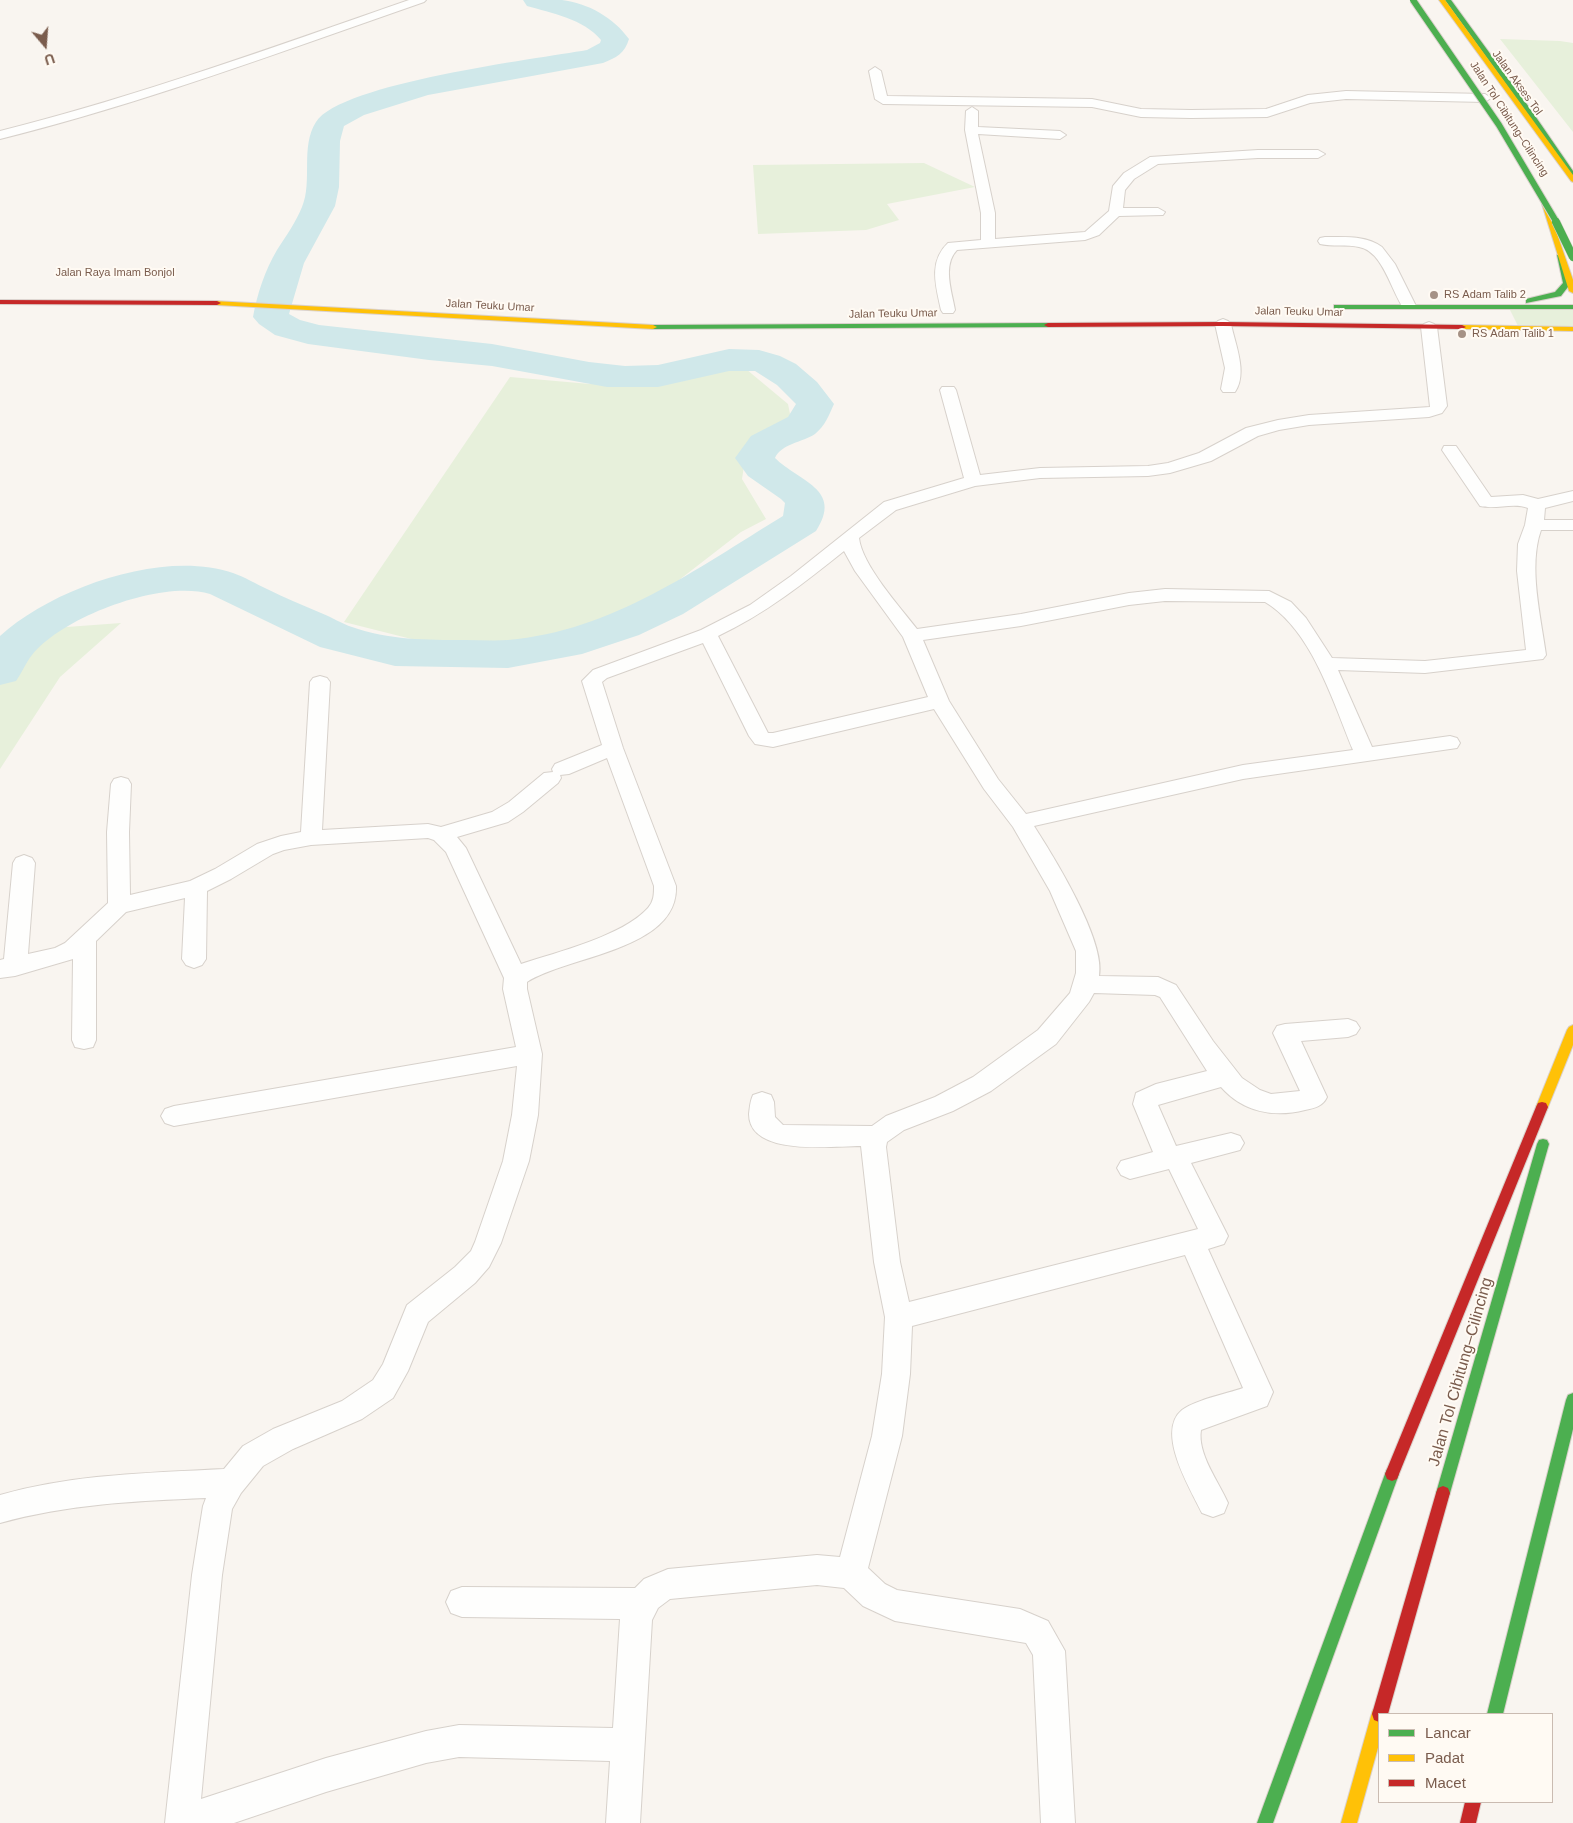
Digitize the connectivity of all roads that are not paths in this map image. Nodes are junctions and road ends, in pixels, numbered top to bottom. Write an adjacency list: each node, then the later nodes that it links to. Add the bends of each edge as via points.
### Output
1 (420, 0): 10 (street, via 86,114)
2 (1413, 0): 20 (main road, Jalan Tol Cibitung–Cilincing, bridge, via 1531,174)
3 (1418, 0): 7 (main road)
4 (1442, 0): 14 (main road, Jalan Akses Tol)
5 (1448, 0): 13 (main road, Jalan Tol Cibitung–Cilincing)
6 (875, 71): 7 (street, via 883,100 1092,103 1141,113 1267,113 1308,99 1346,95)
7 (1485, 98): 19 (main road, via 1535,174)
8 (972, 111): 9 (street)
9 (971, 130): 11 (street); 18 (street, via 988,213)
10 (0, 135)
11 (1060, 135)
12 (1318, 154): 16 (street, via 1155,160 1129,176 1118,189)
13 (1573, 176)
14 (1573, 180)
15 (1158, 212): 16 (street)
16 (1116, 213): 18 (street, via 1092,235)
17 (1325, 241): 23 (street, via 1374,247)
18 (988, 243): 27 (street, via 953,246 945,251 942,274)
19 (1560, 257): 21 (main road); 24 (main road, via 1567,283 1558,294)
20 (1573, 258)
21 (1573, 291)
22 (0, 302): 29 (main road, Jalan Teuku Umar, via 215,303 693,328)
23 (1409, 306): 24 (main road, Jalan Teuku Umar); 25 (main road, Jalan Teuku Umar)
24 (1508, 306): 26 (main road, Jalan Teuku Umar)
25 (1330, 307)
26 (1573, 307)
27 (947, 310)
28 (1071, 310): 29 (main road)
29 (1074, 324): 30 (main road, Jalan Teuku Umar)
30 (1223, 324): 31 (main road, Jalan Teuku Umar); 33 (street, via 1233,368)
31 (1429, 327): 32 (main road, Jalan Teuku Umar); 36 (street, via 1439,406 1436,410 1278,425 1252,432 1189,463 1155,470 1040,473)
32 (1573, 329)
33 (1229, 389)
34 (948, 390): 36 (street)
35 (1450, 450): 38 (street, via 1486,502 1522,500)
36 (973, 481): 41 (street, via 890,506)
37 (1573, 496): 38 (street)
38 (1537, 505): 39 (street)
39 (1534, 525): 40 (street); 44 (street, via 1527,544 1526,571 1536,655 1425,668)
40 (1573, 525)
41 (850, 538): 42 (street, via 766,602); 43 (street, via 851,547 864,571)
42 (708, 634): 46 (street, via 762,739 773,740); 48 (street, via 595,677 592,686)
43 (912, 636): 44 (street, via 1156,596 1268,597 1277,601 1305,628); 46 (street)
44 (1325, 664): 49 (street)
45 (320, 682): 53 (street)
46 (939, 701): 51 (street, via 990,784)
47 (1450, 744): 49 (street)
48 (613, 748): 52 (street, via 557,773 500,817); 60 (street, via 666,886 664,902 658,913 621,938 528,970)
49 (1365, 754): 51 (street, via 1243,772)
50 (121, 784): 56 (street)
51 (1021, 822): 61 (street, via 1061,891 1088,951 1088,973)
52 (441, 834): 53 (street, via 428,831); 60 (street, via 455,848)
53 (311, 838): 55 (street, via 264,849)
54 (24, 864): 59 (street)
55 (196, 887): 56 (street); 58 (street)
56 (119, 906): 57 (street)
57 (85, 938): 59 (street, via 61,955); 65 (street)
58 (194, 959)
59 (8, 968)
60 (516, 978): 66 (street, via 514,989)
61 (1084, 984): 67 (street, via 1163,987); 72 (street, via 1081,996 1047,1037 982,1084 944,1104 895,1123)
62 (1348, 1028): 67 (street, via 1285,1033 1314,1098 1283,1105 1263,1102 1250,1098)
63 (1573, 1030): 93 (main road, via 1395,1466)
64 (1573, 1038): 69 (main road)
65 (84, 1040)
66 (530, 1054): 70 (street); 79 (street, via 525,1114 516,1161 480,1259 417,1314 394,1371 383,1389 352,1410 283,1439 253,1456)
67 (1225, 1076): 74 (street, via 1156,1094 1145,1100)
68 (762, 1102): 72 (street, via 762,1121 774,1133)
69 (1551, 1114)
70 (174, 1116)
71 (1546, 1134): 85 (main road, Jalan Tol Cibitung–Cilincing)
72 (877, 1136): 77 (street, via 873,1147 876,1180 887,1262)
73 (1231, 1143): 74 (street)
74 (1172, 1157): 75 (street); 76 (street, via 1215,1236)
75 (1130, 1168)
76 (1192, 1242): 77 (street); 80 (street, via 1259,1392 1257,1397 1196,1417 1188,1423 1188,1448)
77 (900, 1317): 82 (street, via 887,1436)
78 (1573, 1400): 86 (main road)
79 (231, 1483): 81 (street, via 64,1494); 90 (street, via 218,1506 212,1537)
80 (1213, 1503)
81 (0, 1508)
82 (851, 1573): 84 (street, via 817,1570 668,1584 653,1590); 92 (street, via 874,1595 894,1605 1020,1625 1037,1632 1049,1652)
83 (462, 1602): 84 (street)
84 (643, 1604): 88 (street, via 636,1620)
85 (1380, 1713)
86 (1495, 1713)
87 (1378, 1718): 94 (main road, Jalan Tol Cibitung–Cilincing)
88 (628, 1745): 90 (street, via 460,1742 326,1775); 91 (street)
89 (1473, 1803): 95 (main road)
90 (182, 1821)
91 (623, 1823)
92 (1058, 1823)
93 (1265, 1823)
94 (1348, 1823)
95 (1468, 1823)

